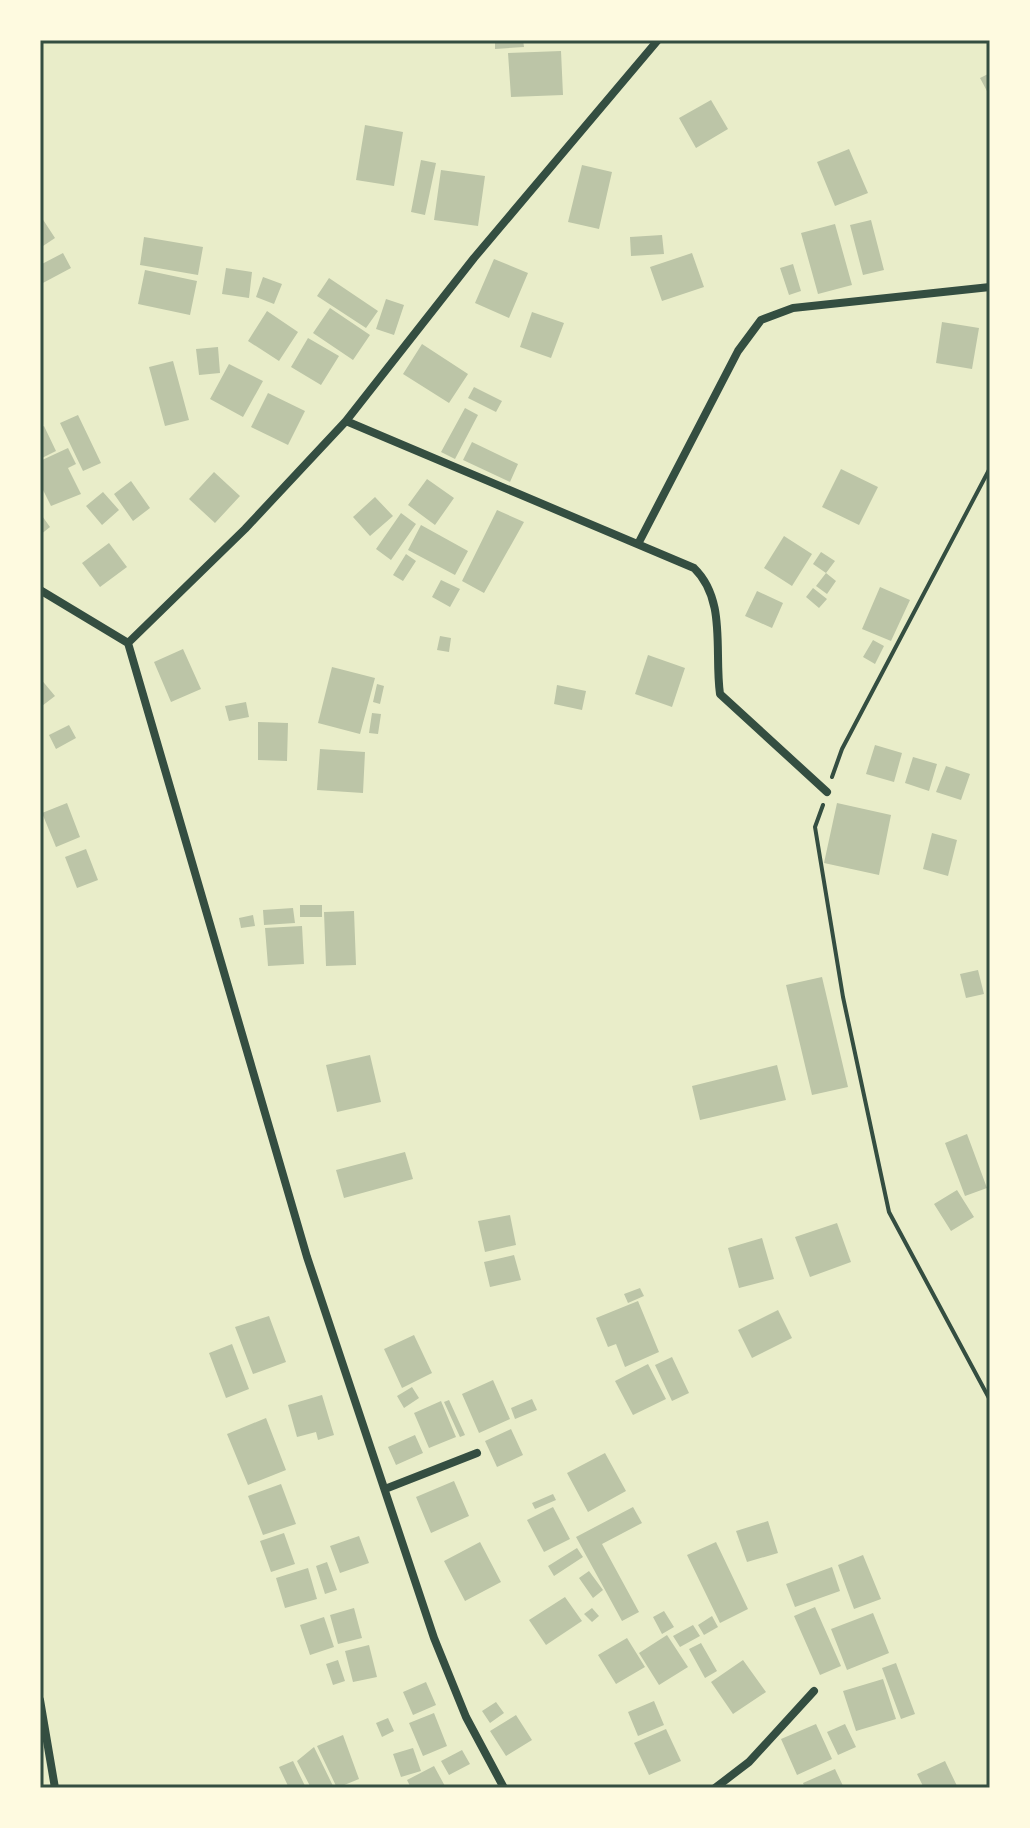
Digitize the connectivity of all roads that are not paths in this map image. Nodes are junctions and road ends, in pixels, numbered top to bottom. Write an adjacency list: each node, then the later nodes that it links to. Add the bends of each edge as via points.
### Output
1 (658, 40): 3 (street, via 474,258)
2 (990, 287): 4 (street, via 793,308 761,320 738,351)
3 (346, 421): 4 (street); 6 (street)
4 (638, 544): 7 (street, via 694,568 707,581 714,602 720,694)
5 (40, 590): 6 (street)
6 (128, 643): 9 (street, via 307,1257)
7 (827, 792)
8 (477, 1453): 9 (street)
9 (385, 1489): 13 (street, via 434,1638 466,1717)
10 (814, 1691): 14 (street, via 749,1762)
11 (40, 1700): 12 (street)
12 (55, 1788)
13 (504, 1788)
14 (715, 1788)

